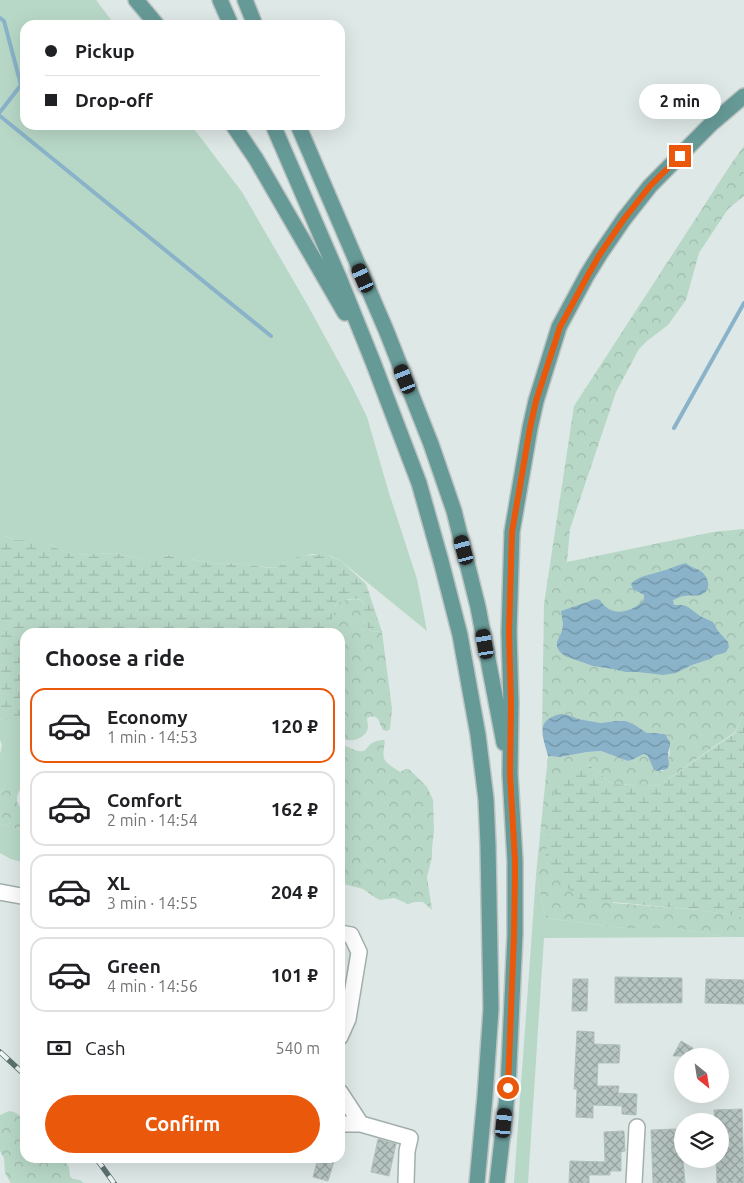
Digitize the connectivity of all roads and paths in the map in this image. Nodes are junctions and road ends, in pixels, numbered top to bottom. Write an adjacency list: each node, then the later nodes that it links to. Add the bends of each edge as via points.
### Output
1 (136, 0): 4 (main road)
2 (220, 0): 5 (main road)
3 (245, 0): 6 (main road)
4 (153, 20)
5 (228, 20)
6 (253, 20)
7 (744, 96): 12 (main road, via 711,124 650,186 624,219 600,254 557,335 536,401 512,532)
8 (236, 130): 11 (main road, via 256,158)
9 (275, 130): 11 (main road)
10 (300, 130): 12 (main road, via 386,330 454,511 478,607)
11 (373, 362): 22 (main road, via 419,483 441,561 460,635 486,799 491,1009)
12 (510, 774): 23 (main road, via 515,860 514,934 508,1088)
13 (0, 892): 14 (street)
14 (20, 896)
15 (346, 934): 16 (street, via 359,952)
16 (345, 1026)
17 (345, 1100): 19 (street)
18 (345, 1124): 19 (street)
19 (361, 1124): 21 (street, via 410,1138)
20 (637, 1127): 24 (street)
21 (406, 1183)
22 (477, 1183)
23 (497, 1183)
24 (634, 1183)

